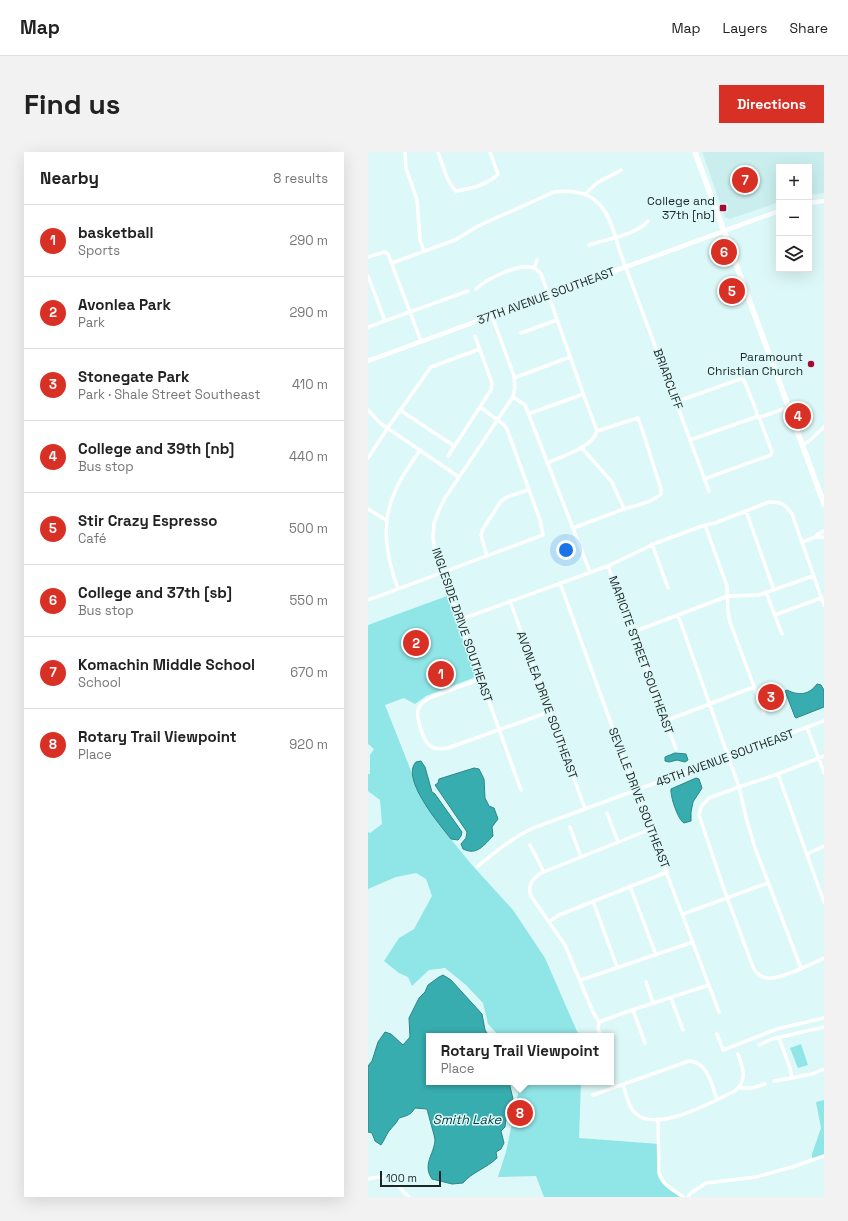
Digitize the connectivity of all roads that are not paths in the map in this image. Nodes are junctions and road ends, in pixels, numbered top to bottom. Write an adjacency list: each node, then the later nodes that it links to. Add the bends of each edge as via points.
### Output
1 (404, 152): 14 (street, via 406,168 417,200 420,240)
2 (438, 152): 3 (street, via 448,180 456,191 493,180 498,174)
3 (490, 152)
4 (695, 152): 11 (main road)
5 (621, 170): 6 (street, via 597,183)
6 (585, 194): 12 (street, BRIARCLIFF, via 598,202 606,212); 14 (street, via 566,190 554,192 478,226 455,240)
7 (824, 200): 8 (street)
8 (812, 202)
9 (776, 212): 11 (street, 37TH AVENUE SOUTHEAST)
10 (648, 221): 12 (street, via 643,227)
11 (723, 231): 18 (street, 37TH AVENUE SOUTHEAST); 40 (main road)
12 (616, 237): 13 (street); 18 (street, BRIARCLIFF)
13 (590, 245)
14 (424, 251): 17 (street)
15 (368, 257): 17 (street, via 385,252)
16 (537, 260): 19 (street)
17 (392, 263): 24 (street)
18 (626, 266): 23 (street, 37TH AVENUE SOUTHEAST); 38 (street, BRIARCLIFF)
19 (534, 268): 21 (street, via 519,268 486,280); 23 (street, via 541,274)
20 (368, 276): 27 (street)
21 (476, 289)
22 (468, 291): 24 (street)
23 (548, 295): 25 (street, 37TH AVENUE SOUTHEAST); 26 (street)
24 (410, 312): 27 (street); 31 (street)
25 (492, 316): 31 (street, 37TH AVENUE SOUTHEAST); 35 (street)
26 (557, 320): 29 (street); 33 (street)
27 (385, 321): 28 (street)
28 (368, 327)
29 (521, 333)
30 (475, 336): 32 (street)
31 (421, 341): 34 (street, 37TH AVENUE SOUTHEAST)
32 (480, 349): 39 (street, via 492,382 491,390); 42 (street, via 431,367)
33 (570, 357): 35 (street); 36 (street)
34 (368, 360)
35 (514, 378): 37 (street)
36 (583, 393): 43 (street); 48 (street)
37 (513, 397): 43 (street, via 525,405); 45 (street, INGLESIDE DRIVE SOUTHEAST)
38 (676, 402): 44 (street, via 740,379 744,380); 49 (street, BRIARCLIFF)
39 (480, 407): 45 (street); 51 (street)
40 (789, 407): 44 (street); 50 (main road)
41 (368, 410): 47 (street)
42 (400, 410): 47 (street); 51 (street)
43 (528, 414): 56 (street)
44 (758, 417): 49 (street); 58 (street, via 771,455)
45 (497, 420): 57 (street, INGLESIDE DRIVE SOUTHEAST); 59 (street, via 507,429)
46 (824, 427): 50 (street)
47 (387, 428): 53 (street); 55 (street)
48 (597, 432): 52 (street, via 594,438); 63 (street, via 638,418 644,435 661,494)
49 (690, 440): 58 (street, BRIARCLIFF)
50 (802, 444): 61 (main road)
51 (454, 446): 54 (street)
52 (581, 448): 56 (street); 63 (street, via 612,482)
53 (420, 450): 57 (street); 65 (street, via 396,489)
54 (448, 456)
55 (368, 458)
56 (547, 463): 67 (street)
57 (459, 477): 76 (street, INGLESIDE DRIVE SOUTHEAST, via 441,505 434,523 434,548)
58 (704, 479): 60 (street, BRIARCLIFF)
59 (528, 490): 73 (street, via 501,501 483,529 481,535); 73 (street, via 543,535)
60 (709, 491)
61 (824, 504)
62 (368, 509): 65 (street)
63 (624, 509): 67 (street)
64 (746, 511): 66 (street, MARICITE STREET SOUTHEAST); 71 (street, MARICITE STREET SOUTHEAST, via 769,502 786,506 792,514); 81 (street)
65 (386, 520): 79 (street, via 388,554)
66 (705, 525): 72 (street, MARICITE STREET SOUTHEAST); 83 (street, via 727,586)
67 (573, 528): 75 (street)
68 (824, 531): 69 (street)
69 (816, 537): 70 (street); 71 (street)
70 (824, 537)
71 (802, 542): 77 (street)
72 (654, 543): 74 (street, MARICITE STREET SOUTHEAST); 80 (street)
73 (487, 556): 76 (street)
74 (608, 566): 75 (street); 91 (street, MARICITE STREET SOUTHEAST)
75 (590, 572): 78 (street)
76 (442, 573): 79 (street); 90 (street, INGLESIDE DRIVE SOUTHEAST)
77 (813, 576): 81 (street); 84 (street)
78 (560, 583): 86 (street); 110 (street, SEVILLE DRIVE SOUTHEAST)
79 (398, 588): 85 (street)
80 (668, 588)
81 (774, 590): 82 (street)
82 (766, 592): 83 (street, via 759,595); 89 (street)
83 (728, 596): 88 (street); 94 (street, via 730,622)
84 (821, 598): 87 (street); 89 (street)
85 (368, 600)
86 (510, 601): 90 (street); 96 (street, AVONLEA DRIVE SOUTHEAST)
87 (824, 606)
88 (678, 615): 91 (street); 95 (street)
89 (775, 615): 92 (street)
90 (459, 620): 93 (street, INGLESIDE DRIVE SOUTHEAST)
91 (632, 632): 98 (street, MARICITE STREET SOUTHEAST)
92 (782, 634)
93 (480, 679): 101 (street, INGLESIDE DRIVE SOUTHEAST); 101 (street, via 423,702 417,714 423,737 430,746 442,749)
94 (754, 687): 95 (street); 97 (street)
95 (709, 704): 98 (street); 104 (street)
96 (550, 712): 101 (street); 111 (street, AVONLEA DRIVE SOUTHEAST)
97 (764, 713)
98 (665, 721): 102 (street, MARICITE STREET SOUTHEAST)
99 (824, 721): 100 (street, 45TH AVENUE SOUTHEAST)
100 (807, 727): 104 (street, 45TH AVENUE SOUTHEAST); 105 (street)
101 (499, 730): 109 (street, INGLESIDE DRIVE SOUTHEAST)
102 (676, 749)
103 (824, 756): 105 (street)
104 (727, 757): 108 (street); 110 (street, 45TH AVENUE SOUTHEAST)
105 (819, 758): 106 (street); 107 (street)
106 (824, 773)
107 (778, 774): 108 (street); 118 (street)
108 (739, 787): 123 (street, via 747,821); 125 (street, via 709,798 699,810 699,818)
109 (521, 790)
110 (636, 791): 111 (street, 45TH AVENUE SOUTHEAST); 114 (street, SEVILLE DRIVE SOUTHEAST)
111 (585, 809): 120 (street, 45TH AVENUE SOUTHEAST, via 518,836)
112 (607, 813): 115 (street)
113 (570, 827): 119 (street)
114 (651, 829): 115 (street); 122 (street, SEVILLE DRIVE SOUTHEAST)
115 (618, 842): 119 (street)
116 (530, 845): 121 (street)
117 (824, 846): 118 (street)
118 (807, 854): 127 (street)
119 (581, 857): 121 (street)
120 (477, 867)
121 (544, 872): 129 (street, via 537,875 530,885 530,891)
122 (667, 872): 124 (street); 128 (street, SEVILLE DRIVE SOUTHEAST)
123 (768, 883): 125 (street); 134 (street)
124 (630, 886): 126 (street); 131 (street)
125 (727, 898): 128 (street); 134 (street, via 753,967 759,975 767,978 777,977)
126 (593, 901): 129 (street); 133 (street)
127 (824, 902)
128 (683, 914): 130 (street, SEVILLE DRIVE SOUTHEAST)
129 (550, 921): 135 (street, via 565,945)
130 (693, 942): 131 (street); 137 (street, SEVILLE DRIVE SOUTHEAST)
131 (656, 955): 133 (street)
132 (824, 958): 134 (street)
133 (617, 967): 135 (street)
134 (801, 968)
135 (581, 980): 143 (street)
136 (646, 982): 139 (street)
137 (708, 985): 138 (street); 141 (street, SEVILLE DRIVE SOUTHEAST)
138 (671, 998): 139 (street); 145 (street)
139 (652, 1004): 140 (street)
140 (633, 1010): 143 (street); 151 (street)
141 (719, 1012)
142 (824, 1018): 146 (street)
143 (599, 1022): 147 (street)
144 (824, 1027): 149 (street)
145 (683, 1030)
146 (770, 1032): 148 (street, via 723,1050); 150 (street)
147 (600, 1033)
148 (717, 1034)
149 (779, 1038): 150 (street); 155 (street)
150 (772, 1039): 152 (street)
151 (645, 1042)
152 (759, 1045)
153 (738, 1054): 159 (street, via 744,1073)
154 (824, 1069): 155 (street)
155 (792, 1078): 156 (street)
156 (774, 1081)
157 (765, 1084): 159 (street)
158 (623, 1085): 160 (street); 161 (street, via 686,1062 693,1062 705,1069); 162 (street, via 635,1113 642,1117)
159 (739, 1088): 161 (street)
160 (593, 1095)
161 (717, 1099): 162 (street, via 678,1117)
162 (658, 1119): 166 (street, via 659,1173 665,1184)
163 (824, 1156): 167 (street, via 758,1176 706,1183)
164 (368, 1179): 165 (street, via 384,1176 394,1181)
165 (410, 1197)
166 (683, 1197)
167 (688, 1197)

